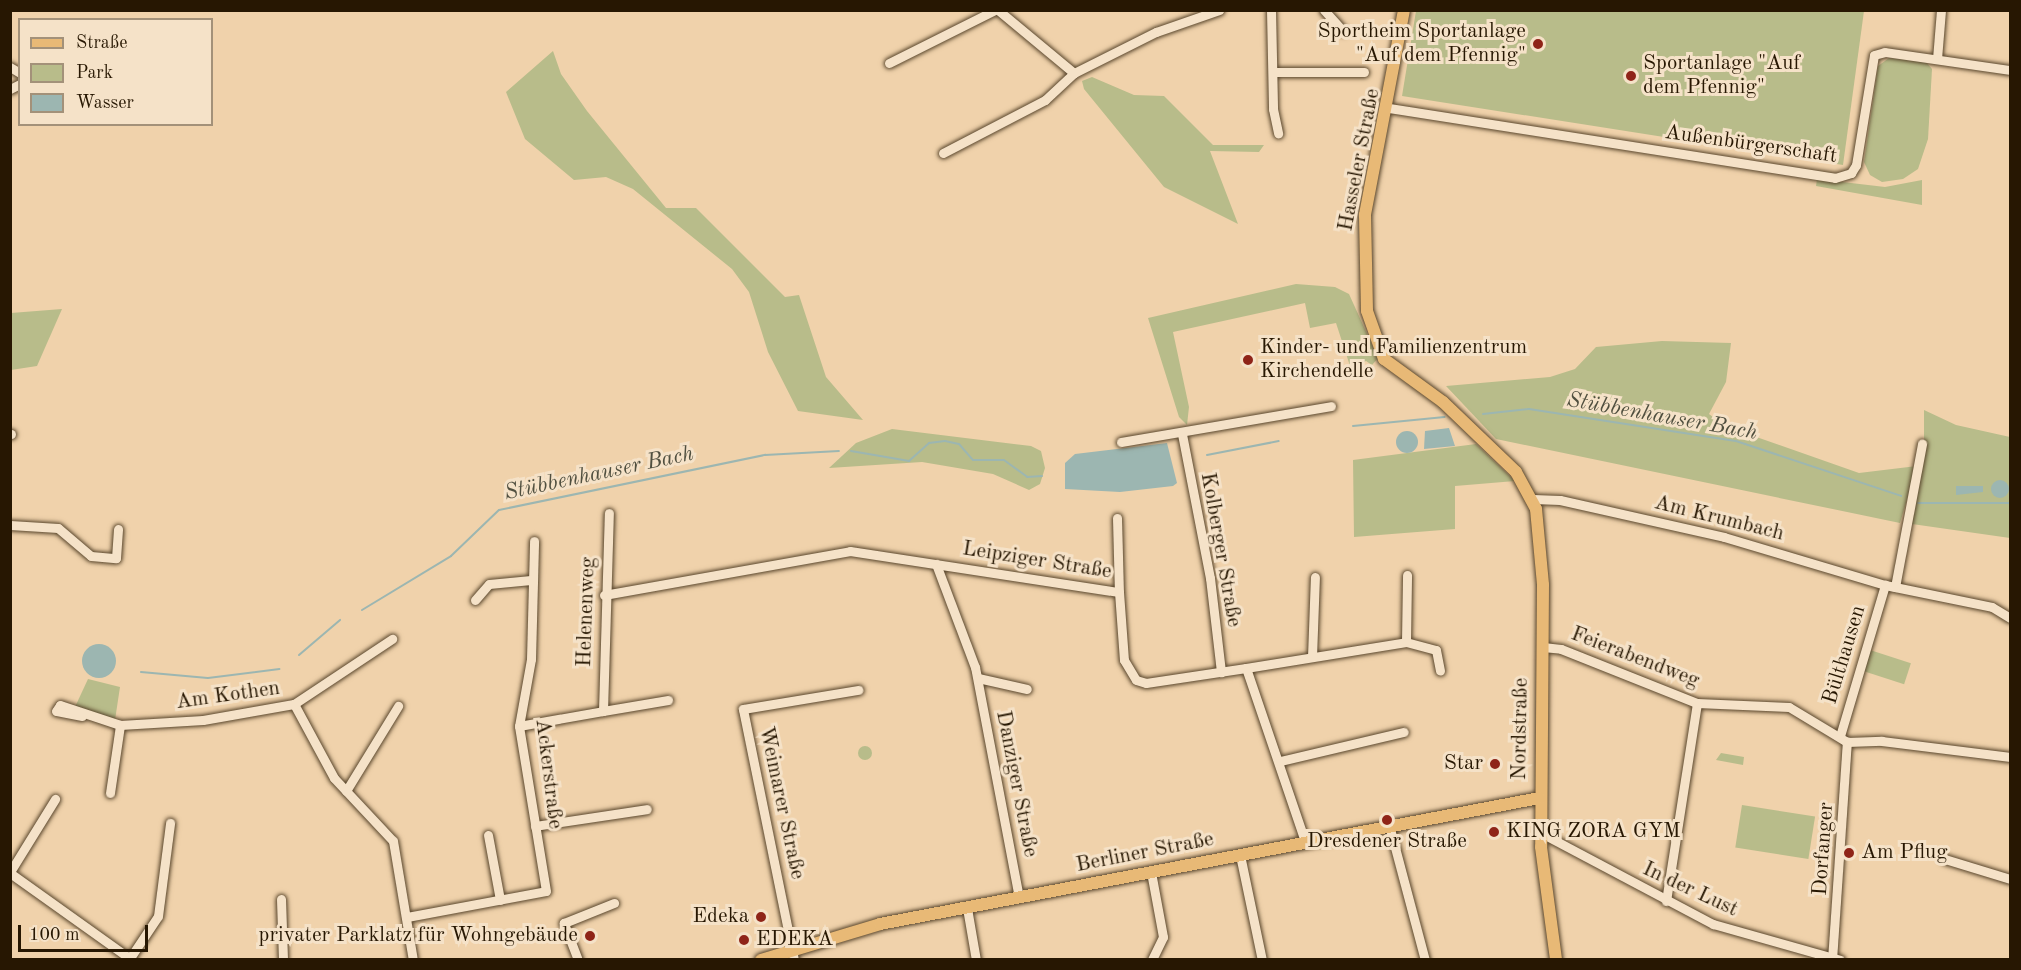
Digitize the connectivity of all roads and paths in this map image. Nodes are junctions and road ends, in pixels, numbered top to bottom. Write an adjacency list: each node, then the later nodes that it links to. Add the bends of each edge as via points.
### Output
1 (996, 10): 9 (street); 13 (street)
2 (1219, 10): 13 (street, via 1156,32)
3 (1271, 10): 11 (street)
4 (1324, 10): 7 (street)
5 (1404, 10): 14 (main road, Hasseler Straße)
6 (1941, 10): 8 (street)
7 (1343, 31)
8 (1937, 59): 10 (street, Außenbürgerschaft); 14 (street, Außenbürgerschaft, via 1875,55 1856,165 1851,172 1834,177)
9 (889, 63)
10 (2010, 70)
11 (1275, 72): 12 (street); 15 (street, via 1272,109)
12 (1364, 72)
13 (1074, 73): 16 (street, via 1045,100)
14 (1389, 108): 21 (main road, Hasseler Straße, via 1364,237 1371,330 1391,366 1443,402 1516,472)
15 (1278, 133)
16 (943, 153)
17 (1330, 406): 18 (street)
18 (1182, 434): 19 (street, via 1174,431); 42 (street, Kolberger Straße, via 1210,578)
19 (1121, 442)
20 (1922, 444): 31 (street, Bülthausen)
21 (1533, 500): 31 (street, Am Krumbach, via 1560,500 1705,533); 38 (main road, Nordstraße, via 1541,541)
22 (609, 513): 33 (street, Helenenweg)
23 (1117, 518): 32 (street)
24 (10, 525): 25 (street, via 58,528 91,556 116,558)
25 (118, 529)
26 (534, 541): 30 (street, Ackerstraße)
27 (936, 564): 32 (street, Leipziger Straße); 33 (street, Leipziger Straße, via 838,551); 43 (street, Danziger Straße)
28 (1407, 575): 37 (street)
29 (1315, 577): 39 (street)
30 (531, 580): 34 (street, via 489,584); 53 (street, Ackerstraße, via 531,659)
31 (1890, 586): 35 (street, Am Krumbach, via 1992,607); 55 (street, Bülthausen)
32 (1119, 592): 42 (street, Leipziger Straße, via 1124,660 1136,680 1146,683)
33 (604, 595): 50 (street, Helenenweg)
34 (476, 600)
35 (2010, 618)
36 (393, 639): 48 (street, Am Kothen)
37 (1406, 642): 39 (street, Leipziger Straße); 41 (street, via 1436,650)
38 (1543, 646): 47 (street, Feierabendweg, via 1561,649); 60 (main road, Nordstraße)
39 (1312, 657): 40 (street, Leipziger Straße)
40 (1246, 668): 42 (street, Leipziger Straße); 57 (street)
41 (1440, 671)
42 (1221, 672)
43 (978, 678): 44 (street, Danziger Straße); 74 (street, Danziger Straße)
44 (1027, 689)
45 (858, 690): 81 (street, Weimarer Straße, via 743,709)
46 (668, 700): 50 (street)
47 (1697, 703): 55 (street, Feierabendweg, via 1789,707); 77 (street)
48 (294, 704): 52 (street, Am Kothen, via 226,717); 58 (street, via 314,745)
49 (398, 706): 58 (street)
50 (603, 711): 53 (street)
51 (82, 716): 52 (street, Am Kothen)
52 (120, 725): 59 (street)
53 (519, 726): 65 (street, Ackerstraße)
54 (1404, 732): 57 (street)
55 (1844, 739): 56 (street); 83 (street, Dorfanger)
56 (2010, 757)
57 (1280, 761): 68 (street)
58 (346, 791): 80 (street, via 393,841)
59 (110, 793)
60 (1539, 798): 64 (main road, Berliner Straße); 66 (main road, Nordstraße)
61 (55, 799): 71 (street)
62 (647, 809): 65 (street)
63 (170, 823): 82 (street, via 158,916)
64 (1389, 825): 68 (main road, Berliner Straße); 91 (street)
65 (536, 826): 76 (street, Ackerstraße, via 546,891)
66 (1541, 833): 77 (street, In der Lust); 92 (main road, Nordstraße, via 1546,915)
67 (488, 835): 76 (street)
68 (1305, 842): 69 (main road, Berliner Straße)
69 (1240, 855): 72 (main road, Berliner Straße); 90 (street)
70 (1945, 859): 73 (street)
71 (10, 872): 82 (street)
72 (1151, 872): 74 (main road, Berliner Straße); 89 (street, via 1163,937)
73 (2010, 879)
74 (1019, 897): 79 (main road, Berliner Straße)
75 (281, 899): 84 (street)
76 (500, 900): 80 (street, Ackerstraße)
77 (1666, 901): 83 (street, In der Lust, via 1768,943)
78 (614, 903): 86 (street, via 564,923)
79 (967, 908): 81 (main road, Berliner Straße); 88 (street)
80 (406, 917): 85 (street)
81 (794, 954): 87 (main road, Berliner Straße)
82 (131, 959)
83 (1835, 959)
84 (283, 960)
85 (413, 960)
86 (578, 960)
87 (761, 960)
88 (976, 960)
89 (1152, 960)
90 (1262, 960)
91 (1425, 960)
92 (1556, 960)

